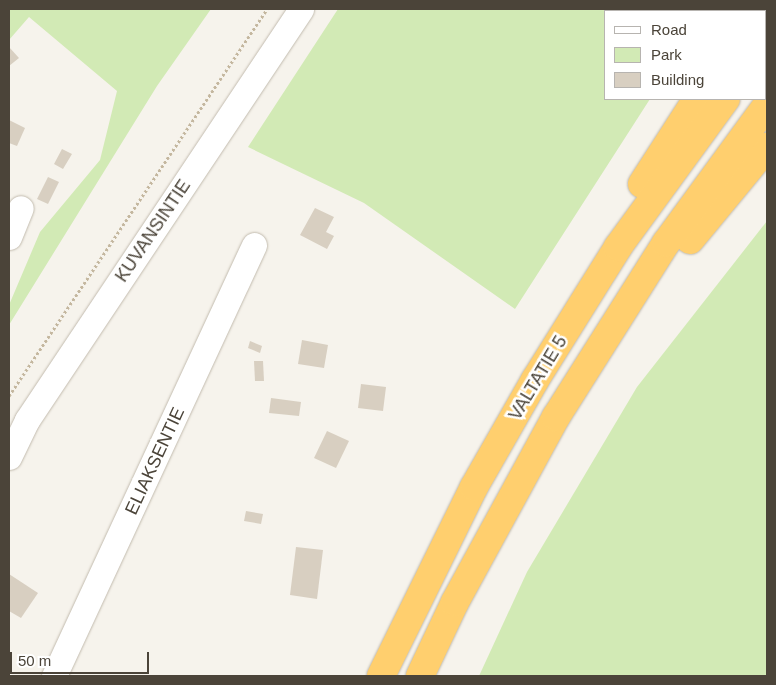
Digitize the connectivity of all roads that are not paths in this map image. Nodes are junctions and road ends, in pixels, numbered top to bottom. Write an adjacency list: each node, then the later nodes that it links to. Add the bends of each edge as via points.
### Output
1 (301, 9): 11 (street, KUVANSINTIE, via 27,420)
2 (696, 100): 9 (highway, via 619,220)
3 (725, 100): 9 (highway, VALTATIE 5, via 618,246)
4 (767, 105): 10 (highway, VALTATIE 5, via 666,243)
5 (767, 147): 10 (highway, via 708,217)
6 (21, 208): 7 (street)
7 (9, 237)
8 (254, 245): 12 (street, ELIAKSENTIE)
9 (535, 380): 13 (highway, VALTATIE 5, via 474,486)
10 (556, 416): 14 (highway, VALTATIE 5, via 455,602)
11 (9, 457)
12 (54, 676)
13 (381, 676)
14 (420, 676)

